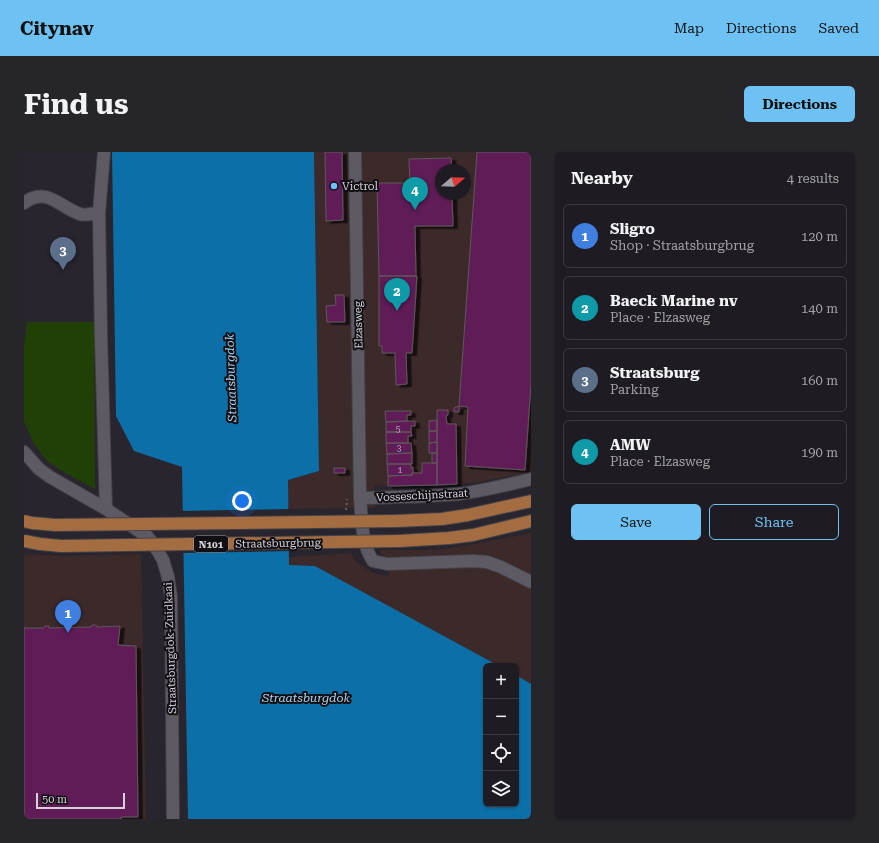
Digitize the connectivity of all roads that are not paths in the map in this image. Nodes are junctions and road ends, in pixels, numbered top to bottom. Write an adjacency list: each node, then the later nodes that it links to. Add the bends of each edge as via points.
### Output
1 (104, 152): 4 (street)
2 (355, 152): 7 (street, Elzasweg)
3 (24, 203): 4 (street, via 31,198 43,196 82,214)
4 (99, 213): 9 (street)
5 (24, 452): 9 (street, Straatsburgdok-Zuidkaai, via 44,473)
6 (531, 479): 7 (street, Vosseschijnstraat, via 460,494)
7 (360, 498): 13 (street, Elzasweg, via 363,534 368,554 373,561 387,564 487,562 501,566)
8 (531, 501): 10 (main road, Straatsburgbrug / N101, bridge, via 442,519 396,521 55,525)
9 (106, 509): 14 (street, Straatsburgdok-Zuidkaai, via 148,537 163,560 168,576 171,597)
10 (24, 521)
11 (531, 521): 12 (main road, Straatsburgbrug / N101, bridge, via 467,536 436,540 61,546)
12 (24, 542)
13 (531, 582)
14 (174, 819)

